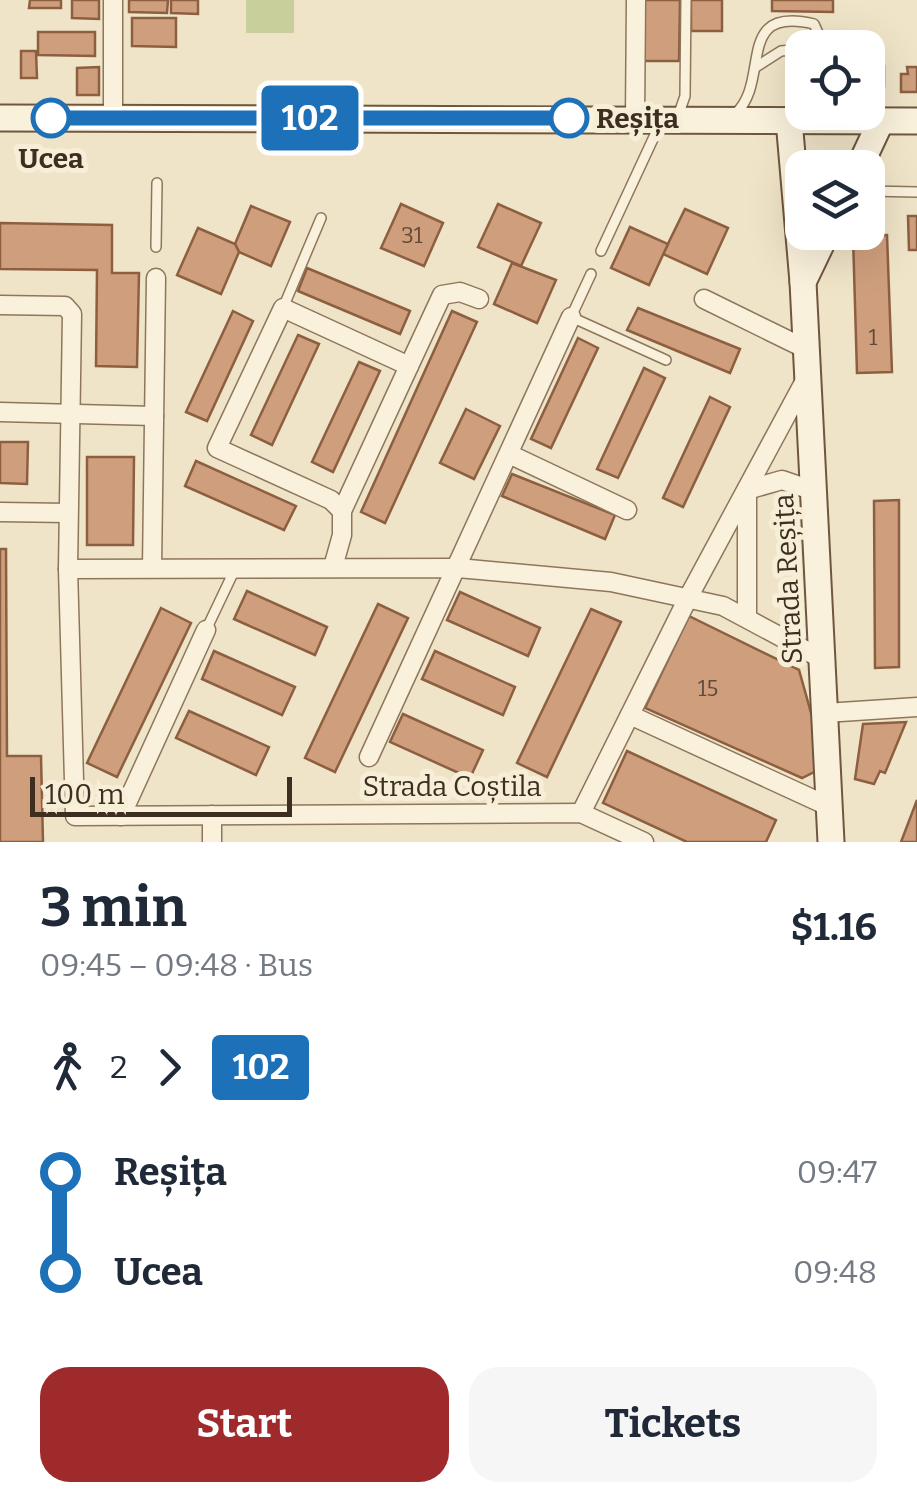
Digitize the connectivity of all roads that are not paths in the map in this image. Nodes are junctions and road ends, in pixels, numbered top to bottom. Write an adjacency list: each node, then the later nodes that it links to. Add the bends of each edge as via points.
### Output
1 (113, 0): 8 (street)
2 (636, 0): 9 (street)
3 (686, 0): 10 (lane, via 685,96)
4 (817, 30): 6 (lane, via 814,24 779,22 762,34)
5 (785, 50): 6 (lane)
6 (754, 68): 11 (lane, via 744,107)
7 (0, 118): 8 (main road)
8 (113, 118): 9 (main road)
9 (635, 118): 10 (main road)
10 (669, 119): 11 (main road); 22 (lane)
11 (730, 119): 13 (main road)
12 (885, 119): 14 (main road)
13 (785, 120)
14 (917, 122)
15 (790, 130): 25 (main road, Strada Reșița)
16 (157, 182): 20 (lane)
17 (885, 191): 18 (lane)
18 (917, 192)
19 (321, 218): 29 (lane)
20 (156, 246)
21 (818, 250): 25 (main road)
22 (602, 251)
23 (591, 274): 30 (lane)
24 (156, 278): 36 (street)
25 (803, 282): 32 (main road, Strada Reșița)
26 (479, 299): 33 (street, via 442,295)
27 (704, 300): 32 (street)
28 (0, 305): 35 (street, via 69,308)
29 (283, 308): 33 (street); 41 (street, via 217,448)
30 (571, 317): 31 (lane); 37 (street)
31 (666, 360)
32 (807, 362): 38 (street, Strada Coștila); 39 (main road, Strada Reșița)
33 (409, 366): 41 (street)
34 (0, 412): 35 (street)
35 (70, 414): 36 (street); 43 (street)
36 (154, 416): 46 (street)
37 (508, 454): 40 (street); 47 (street)
38 (746, 490): 39 (street, via 782,480); 49 (street, Strada Coștila); 50 (street)
39 (814, 491): 52 (main road, Strada Reșița)
40 (627, 510)
41 (342, 511): 45 (street)
42 (0, 512): 43 (street)
43 (68, 513): 48 (street)
44 (236, 567): 45 (street); 46 (street); 51 (lane)
45 (333, 567): 47 (street)
46 (152, 568): 48 (street)
47 (458, 568): 49 (street); 56 (street)
48 (68, 570): 60 (street, Strada Coștila, via 75,816)
49 (689, 596): 50 (street); 55 (street, Strada Coștila)
50 (747, 617): 52 (street)
51 (206, 630): 60 (street)
52 (822, 659): 54 (main road, Strada Reșița)
53 (917, 707): 54 (street)
54 (825, 713): 57 (main road, Strada Reșița)
55 (630, 715): 57 (street); 58 (street, Strada Coștila)
56 (368, 758)
57 (830, 806): 63 (main road, Strada Reșița)
58 (581, 813): 59 (street, Strada Coștila); 62 (street)
59 (212, 815): 60 (street, Strada Coștila); 61 (street)
60 (121, 816)
61 (212, 842)
62 (644, 842)
63 (832, 842)

